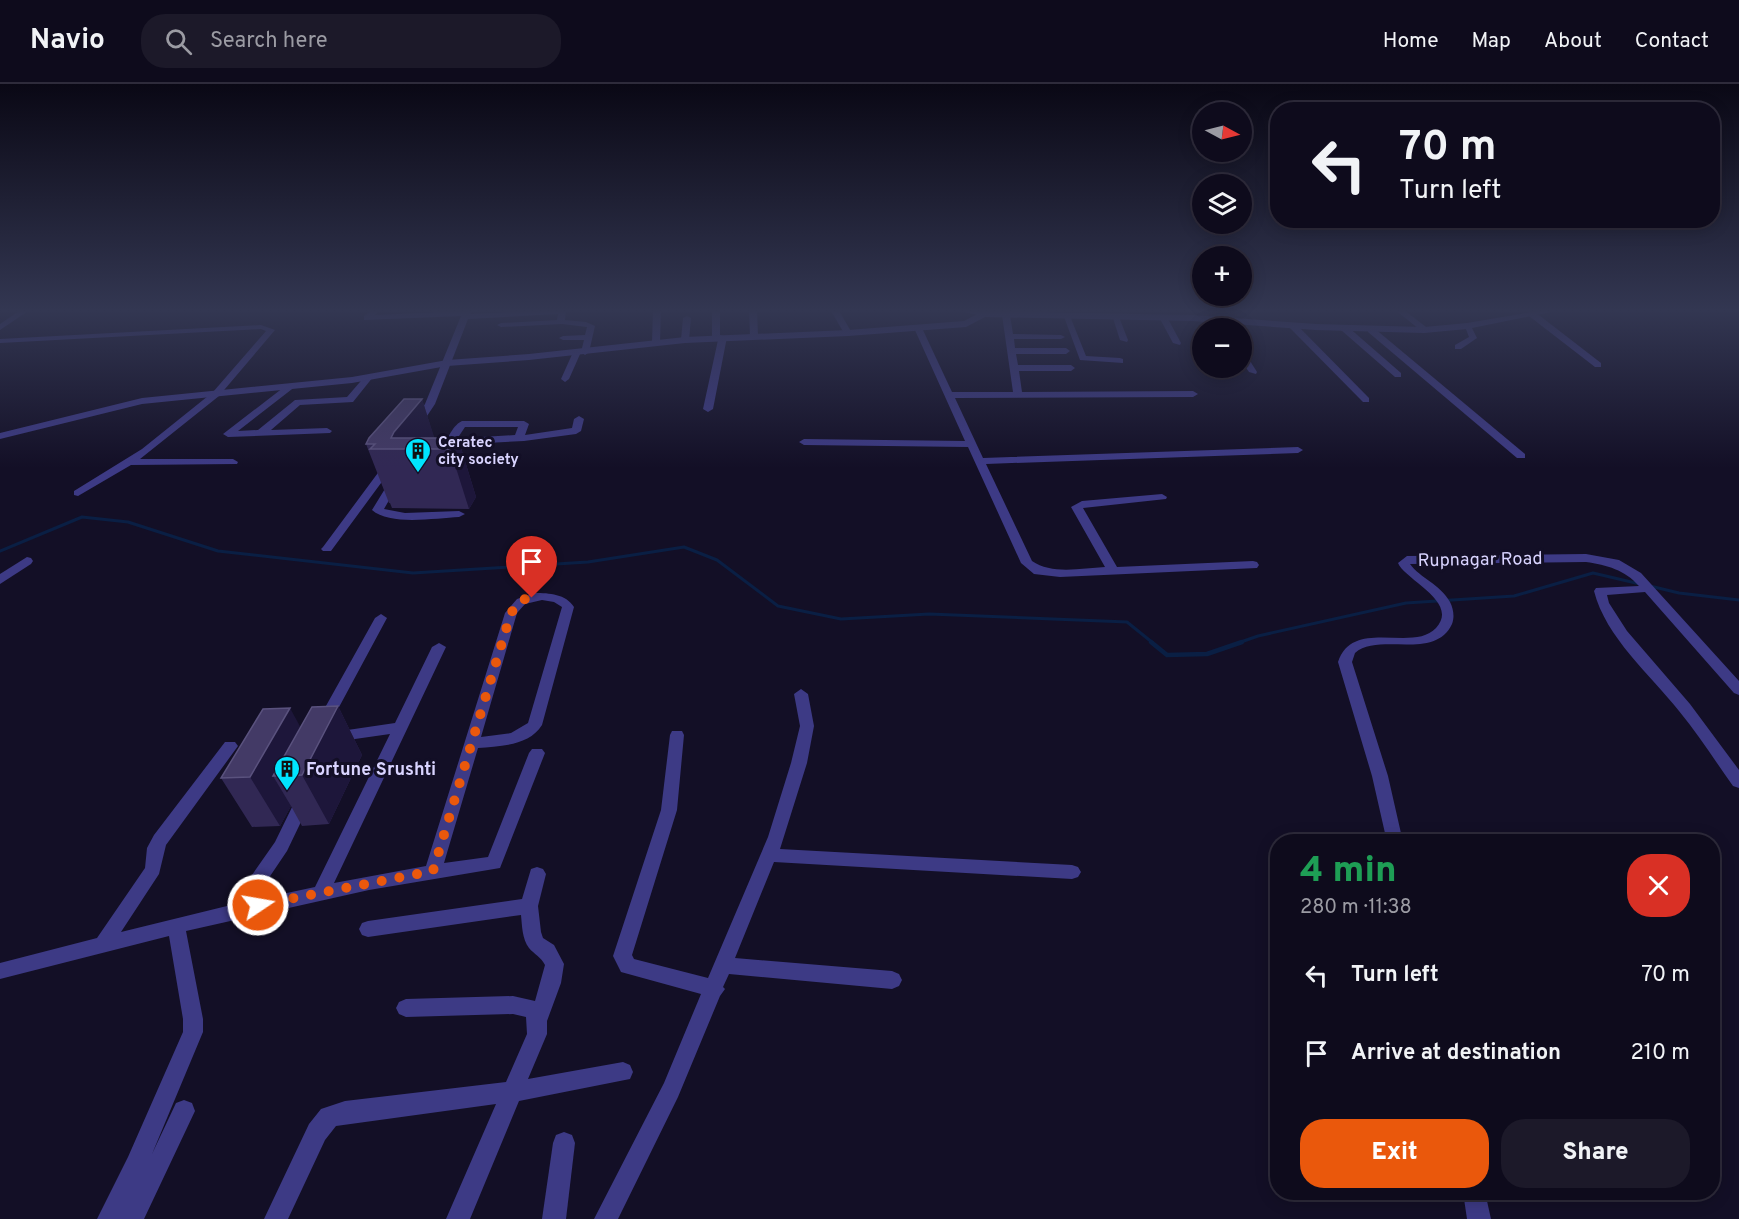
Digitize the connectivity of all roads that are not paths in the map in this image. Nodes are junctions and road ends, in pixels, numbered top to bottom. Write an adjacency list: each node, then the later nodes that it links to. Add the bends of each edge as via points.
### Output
1 (245, 362): 19 (street)
2 (460, 362): 11 (street)
3 (575, 362): 17 (street)
4 (716, 362): 24 (street)
5 (933, 362): 21 (street)
6 (1013, 362): 13 (street)
7 (1328, 362): 23 (street)
8 (1383, 362): 15 (street)
9 (1409, 362): 37 (street)
10 (1594, 362): 12 (street)
11 (447, 363): 16 (street); 28 (street, via 430,404)
12 (1598, 365)
13 (1014, 368): 14 (street); 22 (street)
14 (1071, 368)
15 (1398, 375)
16 (369, 377): 18 (street); 27 (street, via 350,400 298,402)
17 (565, 379)
18 (291, 386): 19 (street); 27 (street, via 228,434)
19 (216, 394): 29 (street, via 142,401); 39 (street)
20 (1193, 394): 22 (street)
21 (948, 395): 22 (street); 32 (street)
22 (1018, 395)
23 (1366, 400)
24 (708, 409)
25 (579, 419): 30 (street, via 576,431)
26 (327, 431): 27 (street)
27 (261, 433)
28 (412, 433)
29 (0, 436)
30 (519, 438): 33 (street, via 466,441); 33 (street, via 524,424 462,424 454,433)
31 (804, 442): 32 (street)
32 (972, 444): 38 (street)
33 (451, 448): 34 (street); 41 (street)
34 (430, 450)
35 (1298, 450): 38 (street)
36 (400, 451): 46 (street)
37 (1521, 456)
38 (979, 460): 49 (street, via 1031,567 1048,573)
39 (129, 462): 40 (street); 43 (street)
40 (233, 462)
41 (441, 465)
42 (405, 468): 45 (street, via 378,510 399,515)
43 (78, 493)
44 (1162, 496): 49 (street, via 1077,507)
45 (459, 514)
46 (327, 549)
47 (27, 561): 50 (street)
48 (1253, 566): 49 (street)
49 (1114, 572)
50 (0, 580)
51 (1644, 587): 54 (street, Rupnagar Road); 63 (street, via 1600,591 1600,601); 65 (street, Rupnagar Road, via 1627,568 1601,559 1407,560 1406,568 1442,599 1448,614 1446,625 1433,636 1355,647 1347,653 1345,662)
52 (381, 618): 58 (street)
53 (439, 647): 56 (street)
54 (1739, 690)
55 (801, 694): 66 (street, via 807,726)
56 (400, 727): 58 (street); 70 (street)
57 (677, 735): 79 (street, via 669,810 622,956 628,966)
58 (315, 739): 62 (street, via 328,748)
59 (472, 743): 59 (street, via 515,606 521,600 543,597 565,602 566,616 535,725 514,738); 67 (street)
60 (230, 746): 75 (street, via 160,840 153,869)
61 (537, 753): 67 (street, via 494,863)
62 (328, 754)
63 (1739, 782)
64 (308, 791): 72 (street, via 281,846)
65 (1393, 834)
66 (768, 855): 68 (street); 76 (street)
67 (433, 871): 70 (street)
68 (1072, 872)
69 (537, 873): 71 (street)
70 (321, 892): 72 (street)
71 (529, 906): 74 (street); 81 (street, via 536,943 555,964)
72 (238, 910): 73 (street)
73 (176, 926): 75 (street); 87 (street, via 193,1032)
74 (368, 929)
75 (103, 944): 77 (street)
76 (724, 965): 78 (street); 79 (street)
77 (0, 971)
78 (892, 980)
79 (715, 989): 92 (street, via 671,1090)
80 (406, 1008): 81 (street, via 513,1005 534,1010)
81 (537, 1021): 83 (street, via 537,1034)
82 (623, 1072): 83 (street)
83 (511, 1092): 89 (street, via 329,1117 317,1132); 90 (street)
84 (184, 1111): 88 (street)
85 (564, 1143): 91 (street)
86 (1475, 1200): 93 (street)
87 (109, 1219)
88 (132, 1219)
89 (276, 1219)
90 (458, 1219)
91 (554, 1219)
92 (606, 1219)
93 (1479, 1219)

